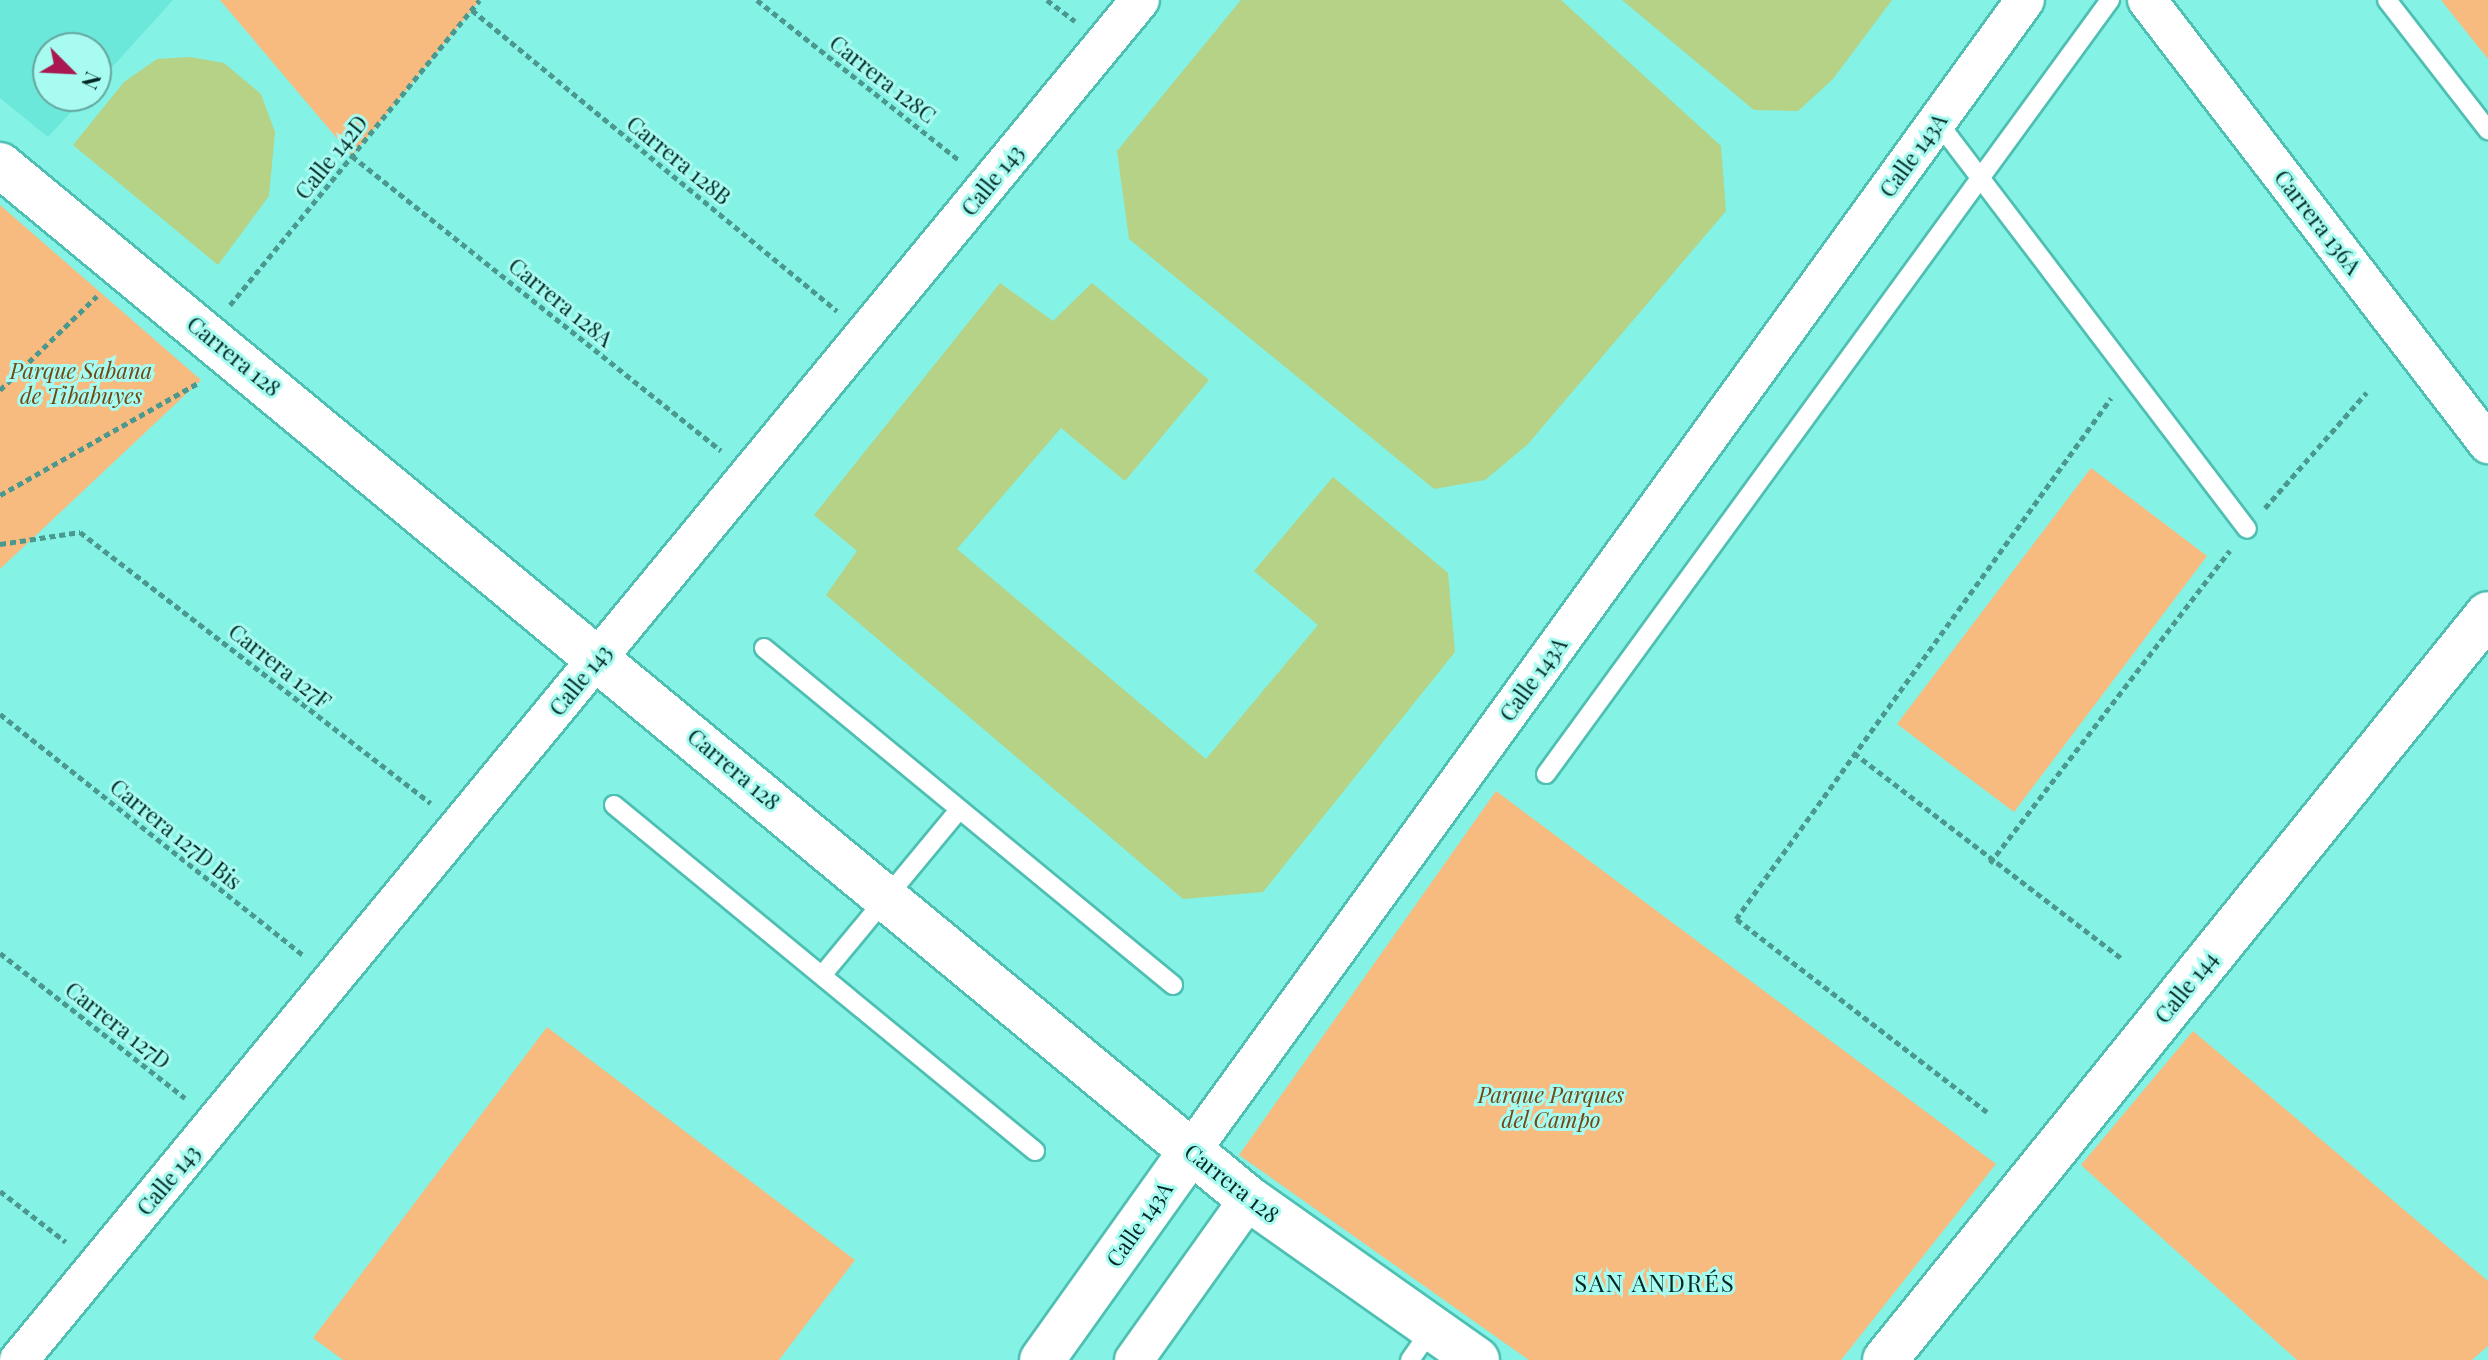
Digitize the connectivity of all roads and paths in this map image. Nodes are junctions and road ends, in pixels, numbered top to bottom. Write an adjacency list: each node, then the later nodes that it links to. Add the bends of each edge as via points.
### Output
1 (480, 0): 8 (path, Calle 142D)
2 (757, 0): 14 (path, Carrera 128C)
3 (1140, 0): 14 (street, Calle 143)
4 (2025, 0): 9 (street, Calle 143A)
5 (2110, 0): 13 (lane)
6 (2147, 0): 21 (street, Carrera 136A)
7 (2387, 0): 10 (lane)
8 (472, 10): 11 (path, Calle 142D); 16 (path, Carrera 128B)
9 (1937, 121): 13 (lane); 45 (street, Calle 143A)
10 (2488, 130)
11 (352, 156): 17 (path, Calle 142D); 22 (path, Carrera 128A)
12 (0, 165): 15 (street, Carrera 128)
13 (1981, 178): 18 (lane); 31 (lane)
14 (989, 184): 16 (street, Calle 143)
15 (128, 269): 17 (street, Carrera 128); 19 (path)
16 (865, 334): 22 (street, Calle 143)
17 (221, 346): 23 (path, Calle 142D, via 156,412); 28 (street, Carrera 128)
18 (2129, 374): 24 (lane); 30 (path)
19 (0, 390)
20 (2367, 392): 24 (path)
21 (2488, 444)
22 (750, 474): 28 (street, Calle 143)
23 (0, 495)
24 (2247, 529): 35 (path)
25 (0, 544): 34 (path, Carrera 127F, via 80,532)
26 (2488, 614): 54 (street, Calle 144)
27 (764, 648): 33 (lane)
28 (599, 656): 34 (street, Calle 143); 36 (street, Carrera 128)
29 (0, 714): 40 (path, Carrera 127D Bis)
30 (1854, 753): 35 (path); 42 (path, via 1736,919)
31 (1546, 774)
32 (614, 805): 39 (lane)
33 (957, 812): 36 (lane); 41 (lane)
34 (460, 826): 40 (street, Calle 143)
35 (1990, 863): 38 (path)
36 (886, 897): 39 (lane); 45 (street, Carrera 128)
37 (0, 953): 43 (path, Carrera 127D)
38 (2121, 958)
39 (824, 973): 44 (lane)
40 (333, 980): 43 (street, Calle 143)
41 (1173, 985)
42 (1987, 1112)
43 (216, 1121): 48 (street, Calle 143)
44 (1035, 1151)
45 (1191, 1151): 47 (street, Carrera 128); 51 (street, Calle 143A)
46 (0, 1191): 48 (path)
47 (1249, 1199): 49 (street, Carrera 128); 52 (street)
48 (97, 1265): 50 (street, Calle 143)
49 (1421, 1344): 53 (street, Carrera 128)
50 (19, 1360)
51 (1042, 1360)
52 (1134, 1360)
53 (1477, 1360)
54 (1885, 1360)

